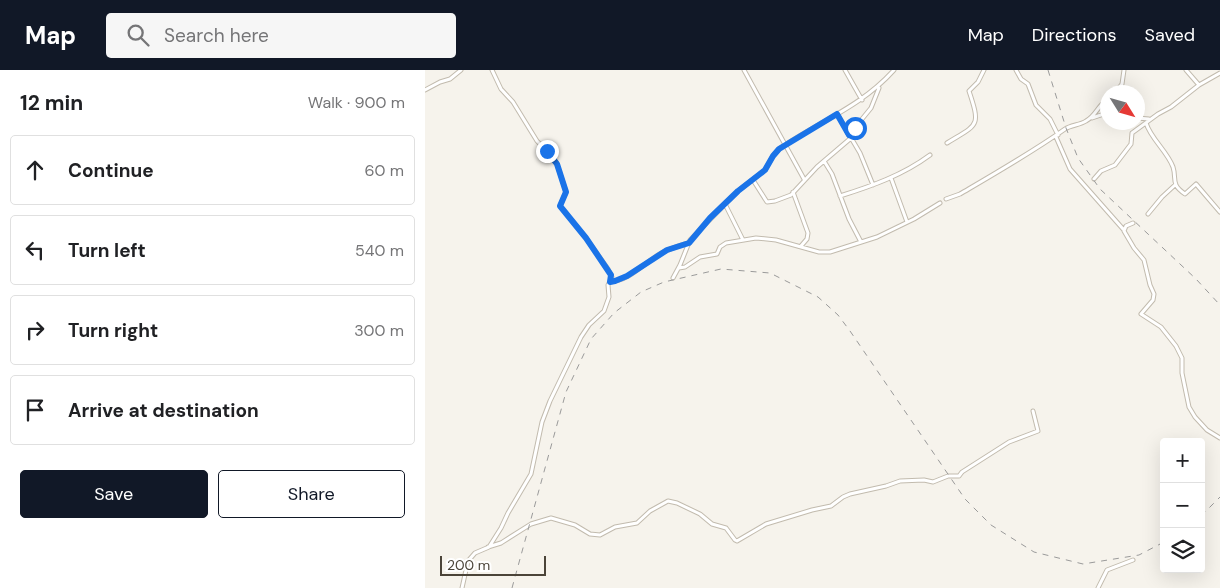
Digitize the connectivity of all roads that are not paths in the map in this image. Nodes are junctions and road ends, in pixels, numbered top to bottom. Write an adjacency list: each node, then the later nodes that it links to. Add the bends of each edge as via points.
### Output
1 (461, 70): 14 (street, via 450,79)
2 (493, 70): 53 (street, via 501,90 557,164 566,192 560,206 608,269)
3 (744, 70): 26 (street)
4 (845, 70): 15 (street)
5 (894, 70): 13 (street)
6 (984, 70): 25 (street, via 969,91 977,115 974,123 969,130)
7 (1017, 70): 24 (street, via 1021,80 1028,84 1036,105 1050,119)
8 (1124, 70): 11 (street)
9 (1186, 70): 12 (street)
10 (1220, 73): 12 (street)
11 (1121, 85)
12 (1199, 85): 21 (street)
13 (880, 86): 15 (street); 23 (street, via 871,108)
14 (425, 90)
15 (862, 100): 17 (street)
16 (1100, 104): 19 (street)
17 (837, 114): 23 (street); 26 (street)
18 (1100, 115): 19 (street)
19 (1090, 119): 24 (street, via 1067,128)
20 (1145, 119): 21 (street)
21 (1151, 119): 22 (street)
22 (1146, 122): 30 (street, via 1131,134 1131,144 1113,167); 36 (street, via 1173,167)
23 (850, 136): 28 (street); 34 (street)
24 (1057, 136): 39 (street, via 960,194); 46 (street, via 1070,169)
25 (947, 143)
26 (785, 145): 31 (street); 32 (street)
27 (930, 154): 29 (street)
28 (824, 161): 31 (street); 38 (street)
29 (891, 178): 33 (street); 35 (street)
30 (1094, 178)
31 (804, 179): 37 (street)
32 (753, 180): 37 (street, via 768,202 790,196); 41 (street)
33 (883, 181): 34 (street); 35 (street)
34 (873, 185): 38 (street)
35 (893, 185): 44 (street)
36 (1175, 185): 42 (street, via 1185,194 1196,185); 43 (street)
37 (793, 192): 50 (street, via 808,233)
38 (840, 196): 48 (street)
39 (946, 199)
40 (940, 203): 44 (street)
41 (725, 204): 47 (street); 49 (street)
42 (1220, 212)
43 (1148, 214)
44 (907, 222): 48 (street)
45 (1133, 223): 55 (street, via 1125,226 1124,230 1144,260 1154,294 1141,314 1161,327 1176,346 1182,358 1189,407 1207,430)
46 (1123, 230)
47 (743, 240): 50 (street, via 770,239); 51 (street, via 726,243 717,254 700,257)
48 (861, 242): 50 (street, via 824,252)
49 (689, 243): 51 (street); 53 (street, via 667,250 627,276)
50 (801, 246)
51 (679, 269): 52 (street)
52 (673, 278)
53 (610, 282): 56 (street, via 604,311 581,337 550,401 531,474)
54 (1033, 411): 56 (street, via 1038,431 1009,442 959,476 933,482 899,481 851,494 831,506 766,524 737,541 726,528 668,501 652,509 637,523 615,527 600,535 551,518 531,524)
55 (1220, 438)
56 (488, 548): 58 (street, via 468,560)
57 (1133, 560): 59 (street, via 1105,571)
58 (462, 588)
59 (1098, 588)

